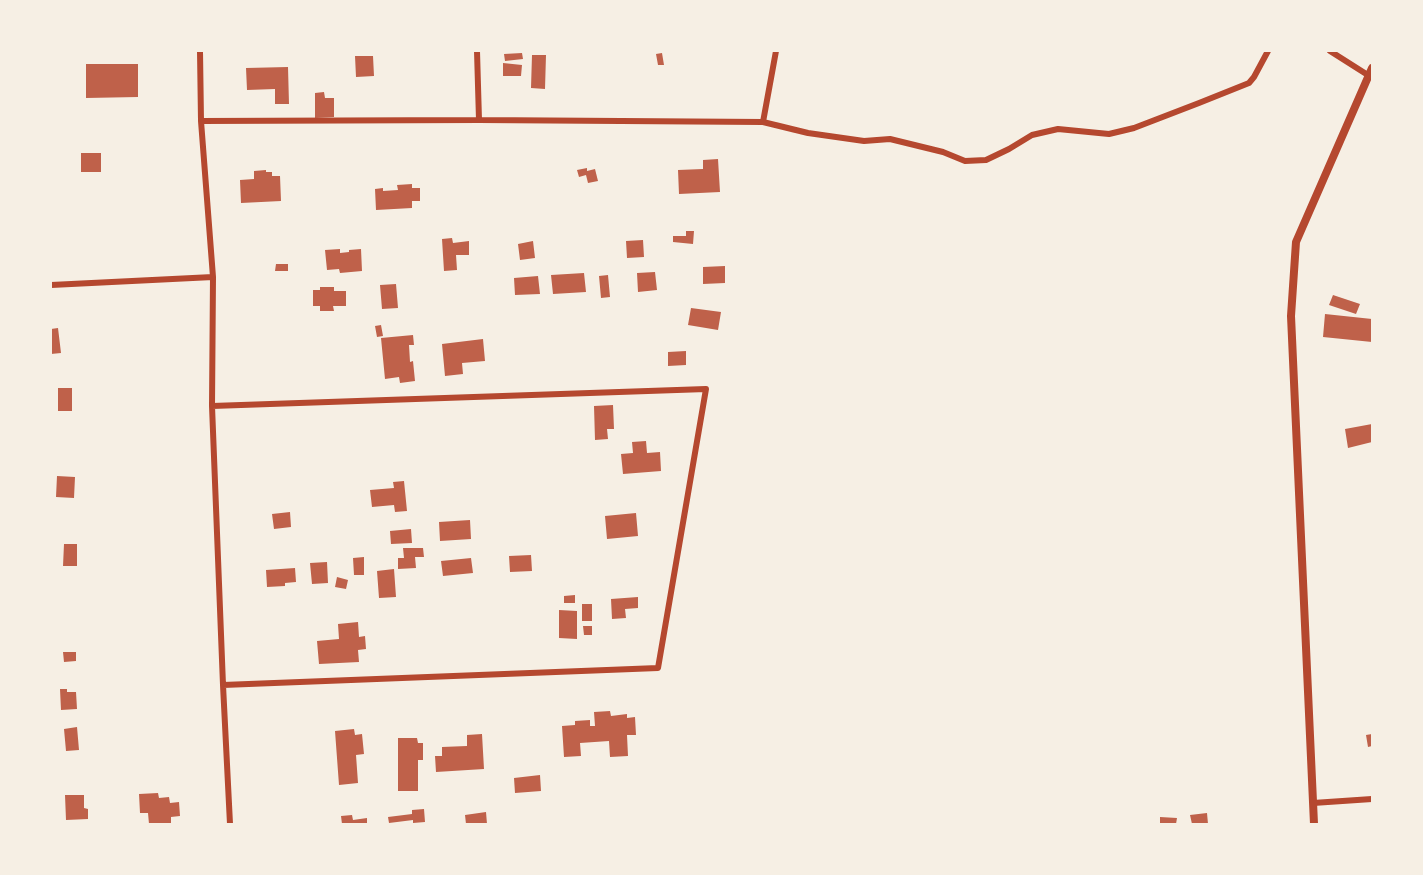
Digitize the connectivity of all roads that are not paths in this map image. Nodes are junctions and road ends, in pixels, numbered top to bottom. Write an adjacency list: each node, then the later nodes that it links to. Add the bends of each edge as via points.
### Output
1 (200, 51): 8 (street)
2 (477, 51): 7 (street)
3 (776, 51): 9 (street)
4 (1268, 51): 9 (street, via 1249,83 1199,104 1109,134 1058,129 1032,135 986,160 965,160 890,139 864,141)
5 (1330, 51): 6 (street)
6 (1371, 74): 15 (street, via 1296,243 1291,316)
7 (479, 120): 8 (street); 9 (street)
8 (201, 121): 10 (street)
9 (763, 122)
10 (213, 277): 11 (street); 12 (street)
11 (51, 285)
12 (212, 406): 13 (street); 13 (street, via 706,388 658,668)
13 (223, 685): 16 (street)
14 (1372, 799): 15 (street)
15 (1313, 802): 17 (street)
16 (230, 824)
17 (1314, 824)

